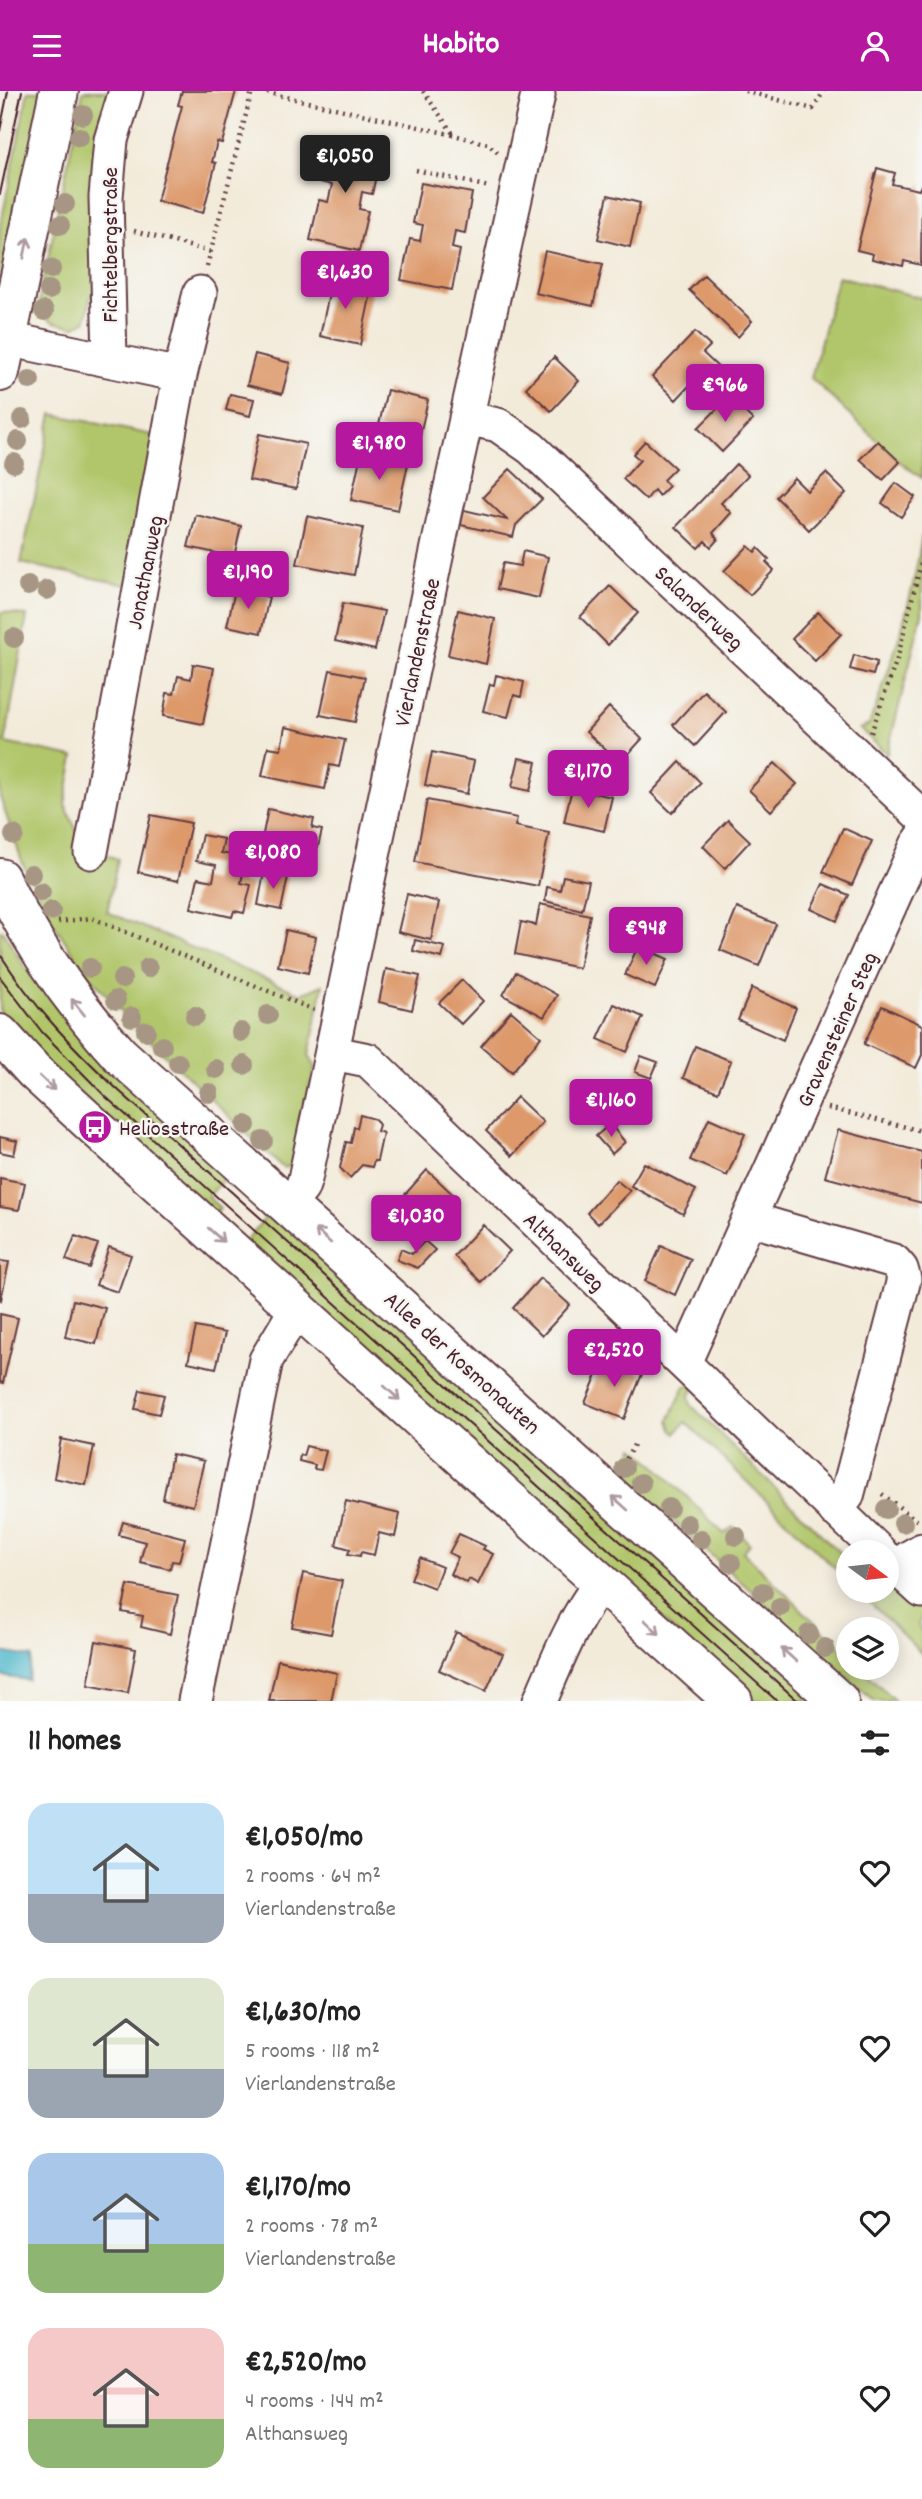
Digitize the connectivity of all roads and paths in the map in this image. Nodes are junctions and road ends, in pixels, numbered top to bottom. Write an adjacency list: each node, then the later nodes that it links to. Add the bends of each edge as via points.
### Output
1 (59, 91): 16 (main road, one-way to 1)
2 (127, 91): 17 (street, Fichtelbergstraße, via 111,140 106,197)
3 (252, 91): 14 (path)
4 (260, 91): 9 (path)
5 (423, 91): 9 (path)
6 (745, 91): 7 (path, via 813,109)
7 (824, 91)
8 (538, 95): 10 (street, Vierlandenstraße)
9 (454, 135): 10 (path)
10 (522, 159): 19 (street, Vierlandenstraße)
11 (416, 170): 12 (path)
12 (496, 189)
13 (126, 228): 14 (path)
14 (211, 252): 15 (path)
15 (200, 293): 18 (street, Jonathanweg)
16 (4, 355): 17 (street, Fichtelbergstraße)
17 (110, 359): 18 (street, Fichtelbergstraße)
18 (180, 375): 24 (street, Jonathanweg)
19 (466, 418): 21 (street, Salanderweg, via 498,425 528,445); 29 (street, Vierlandenstraße)
20 (922, 559): 21 (path, via 875,727)
21 (855, 754): 22 (street, Salanderweg)
22 (922, 817)
23 (922, 838): 30 (street, Gravensteiner Steg)
24 (91, 852)
25 (0, 878): 32 (main road, Allee der Kosmonauten, one-way to 25, via 120,1055 53,973)
26 (53, 923): 27 (path, via 92,918)
27 (322, 1013)
28 (0, 1034): 34 (main road, one-way to 34, via 34,1071)
29 (333, 1053): 32 (street, Vierlandenstraße, via 305,1179); 35 (street, Althansweg, via 368,1060)
30 (803, 1101): 31 (path); 33 (street, Gravensteiner Steg)
31 (922, 1131)
32 (288, 1205): 48 (main road, Allee der Kosmonauten, one-way to 32)
33 (750, 1219): 35 (street, Gravensteiner Steg); 39 (street, via 894,1261 904,1279 847,1496)
34 (297, 1308): 43 (main road, one-way to 43); 45 (street, via 266,1360)
35 (684, 1363): 39 (street, Althansweg)
36 (636, 1441): 37 (path)
37 (615, 1473)
38 (882, 1494): 40 (path)
39 (835, 1510): 41 (street, Althansweg)
40 (922, 1524)
41 (874, 1540)
42 (900, 1562): 44 (street, Althansweg)
43 (602, 1581): 46 (street, via 573,1625); 47 (main road, one-way to 47)
44 (922, 1591)
45 (195, 1701)
46 (540, 1701)
47 (733, 1701)
48 (839, 1701)

